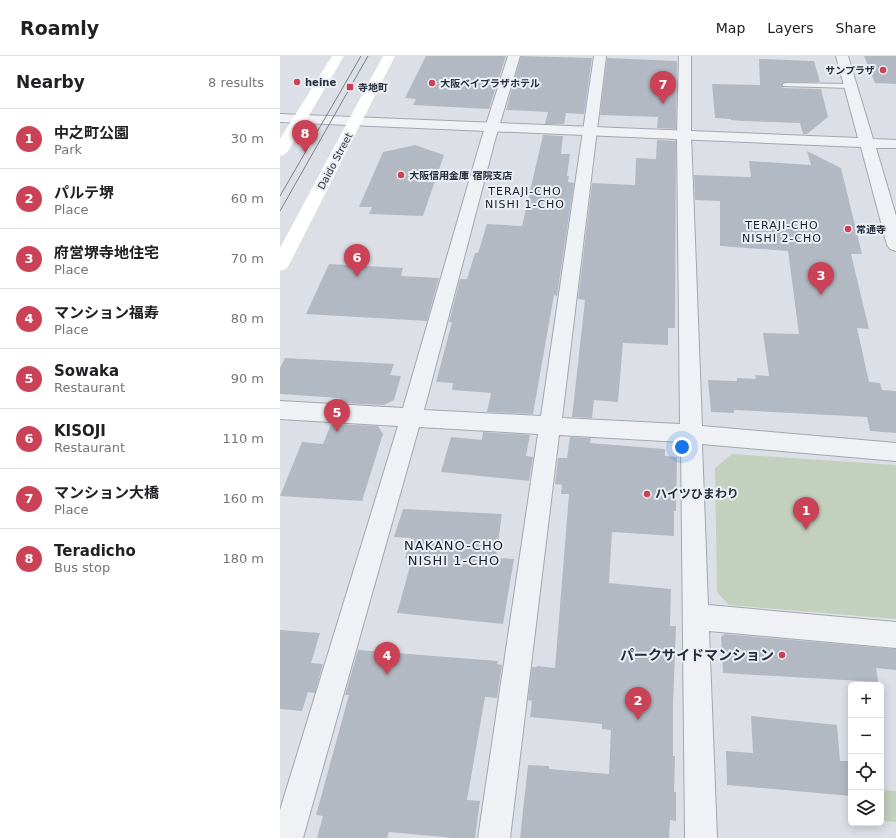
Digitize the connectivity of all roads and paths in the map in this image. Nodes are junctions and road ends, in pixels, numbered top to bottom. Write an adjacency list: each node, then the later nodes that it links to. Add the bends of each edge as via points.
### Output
1 (338, 56): 10 (main road)
2 (389, 56): 11 (main road, Daido Street)
3 (514, 56): 12 (street)
4 (600, 56): 13 (street)
5 (685, 56): 14 (street)
6 (842, 56): 8 (street)
7 (785, 85): 8 (lane)
8 (851, 86): 15 (street)
9 (280, 118): 10 (street)
10 (300, 119): 11 (street); 17 (main road)
11 (355, 121): 12 (street); 19 (main road, Daido Street)
12 (492, 126): 13 (street); 21 (street)
13 (591, 130): 14 (street); 22 (street)
14 (684, 134): 15 (street); 23 (street)
15 (868, 143): 16 (street); 18 (street)
16 (896, 144)
17 (280, 151)
18 (896, 245)
19 (280, 265)
20 (280, 410): 21 (street)
21 (411, 418): 22 (street); 27 (street)
22 (551, 427): 23 (street); 28 (street)
23 (691, 434): 24 (street); 25 (street)
24 (896, 452)
25 (696, 617): 26 (street); 29 (street)
26 (896, 635)
27 (287, 838)
28 (494, 838)
29 (701, 838)

